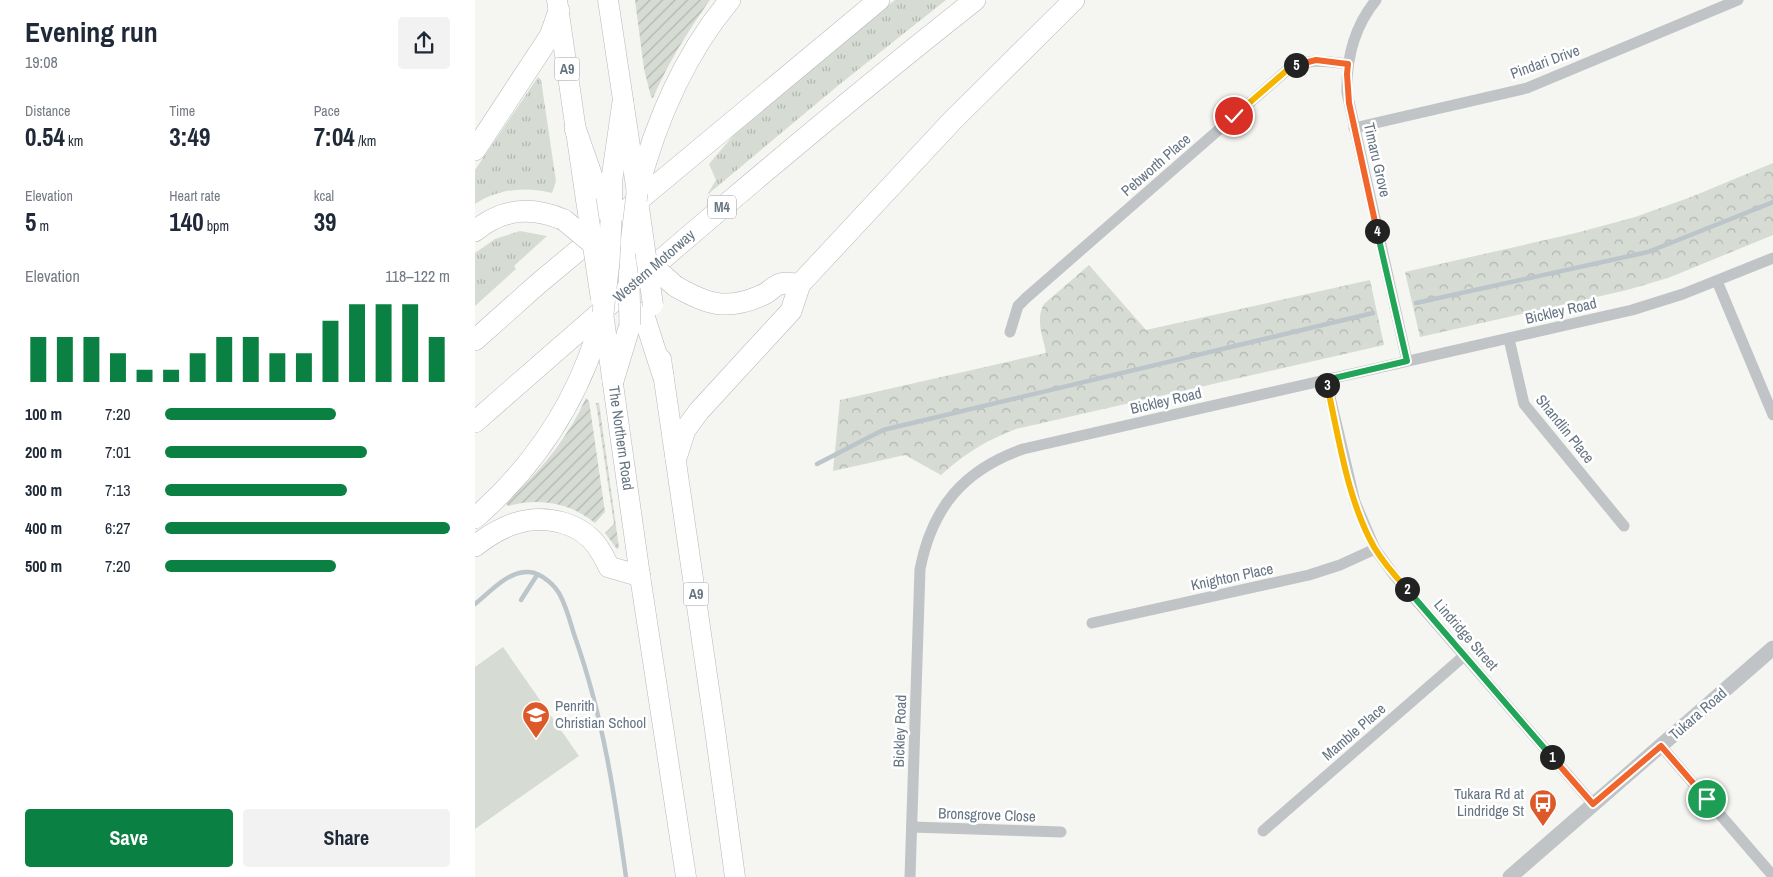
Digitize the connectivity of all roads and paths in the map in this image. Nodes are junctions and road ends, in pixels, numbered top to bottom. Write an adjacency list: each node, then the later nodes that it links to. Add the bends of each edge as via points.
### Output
1 (608, 0): 10 (highway)
2 (730, 0): 15 (highway, via 687,63 662,114)
3 (879, 0): 30 (highway)
4 (975, 0): 36 (highway, Western Motorway / M4, via 688,235)
5 (1074, 0): 24 (highway, A9, via 952,121)
6 (1376, 0): 9 (street, Timaru Grove, via 1361,22)
7 (1738, 0): 12 (street, Pindari Drive, via 1527,88)
8 (558, 5): 11 (highway, A9); 13 (highway, A9, via 549,36)
9 (1348, 64): 12 (street, Timaru Grove, via 1347,93); 28 (street, Pebworth Place, via 1316,60 1286,71 1026,298 1018,306)
10 (623, 102): 14 (highway); 15 (highway)
11 (575, 128): 14 (highway)
12 (1354, 128): 31 (street, Timaru Grove)
13 (475, 150)
14 (598, 190): 16 (highway); 18 (highway, The Northern Road, bridge)
15 (637, 193): 19 (highway, bridge); 21 (highway, bridge)
16 (611, 220): 19 (highway); 22 (highway, bridge)
17 (475, 231): 18 (highway, bridge, via 510,212 538,211 564,220)
18 (593, 244): 22 (highway); 26 (highway, The Northern Road, bridge)
19 (631, 244): 21 (highway); 25 (highway)
20 (1773, 258): 23 (street, Bickley Road)
21 (647, 261): 24 (highway, bridge, via 675,286 712,304 739,304 780,284); 27 (highway, bridge)
22 (609, 262): 25 (highway); 26 (highway, bridge)
23 (1717, 281): 29 (street, Bickley Road, via 1632,310); 35 (street)
24 (800, 284): 37 (highway, A9, via 791,311 685,430)
25 (629, 286): 27 (highway, bridge)
26 (603, 313): 34 (highway, The Northern Road); 38 (highway, via 587,362 569,402 540,449 503,492)
27 (642, 314): 32 (highway); 34 (highway)
28 (1010, 332)
29 (1509, 338): 31 (street, Bickley Road); 39 (street, Shandlin Place, via 1523,404)
30 (475, 340)
31 (1407, 361): 33 (street, Bickley Road)
32 (663, 375): 37 (highway, A9)
33 (1326, 380): 41 (street, Lindridge Street, via 1355,502); 48 (street, Bickley Road, via 1023,449 978,470 955,491 930,532 920,569)
34 (613, 381): 42 (highway, The Northern Road)
35 (1773, 414)
36 (475, 422)
37 (676, 458): 53 (highway, A9)
38 (475, 518)
39 (1625, 526)
40 (475, 546): 42 (highway, via 516,522 551,520 574,527 592,539 609,566)
41 (1375, 549): 43 (street, Knighton Place, via 1309,575); 45 (street, Lindridge Street)
42 (640, 576): 52 (highway, The Northern Road)
43 (1092, 623)
44 (1773, 648): 46 (street, Tukara Road)
45 (1464, 656): 47 (street, Lindridge Street); 49 (street, Mamble Place)
46 (1661, 746): 47 (street, Tukara Road); 51 (street)
47 (1593, 804): 55 (street, Tukara Road)
48 (912, 827): 50 (street, Bronsgrove Close); 54 (street, Bickley Road)
49 (1263, 831)
50 (1061, 832)
51 (1773, 876)
52 (685, 877)
53 (735, 877)
54 (910, 877)
55 (1509, 877)

